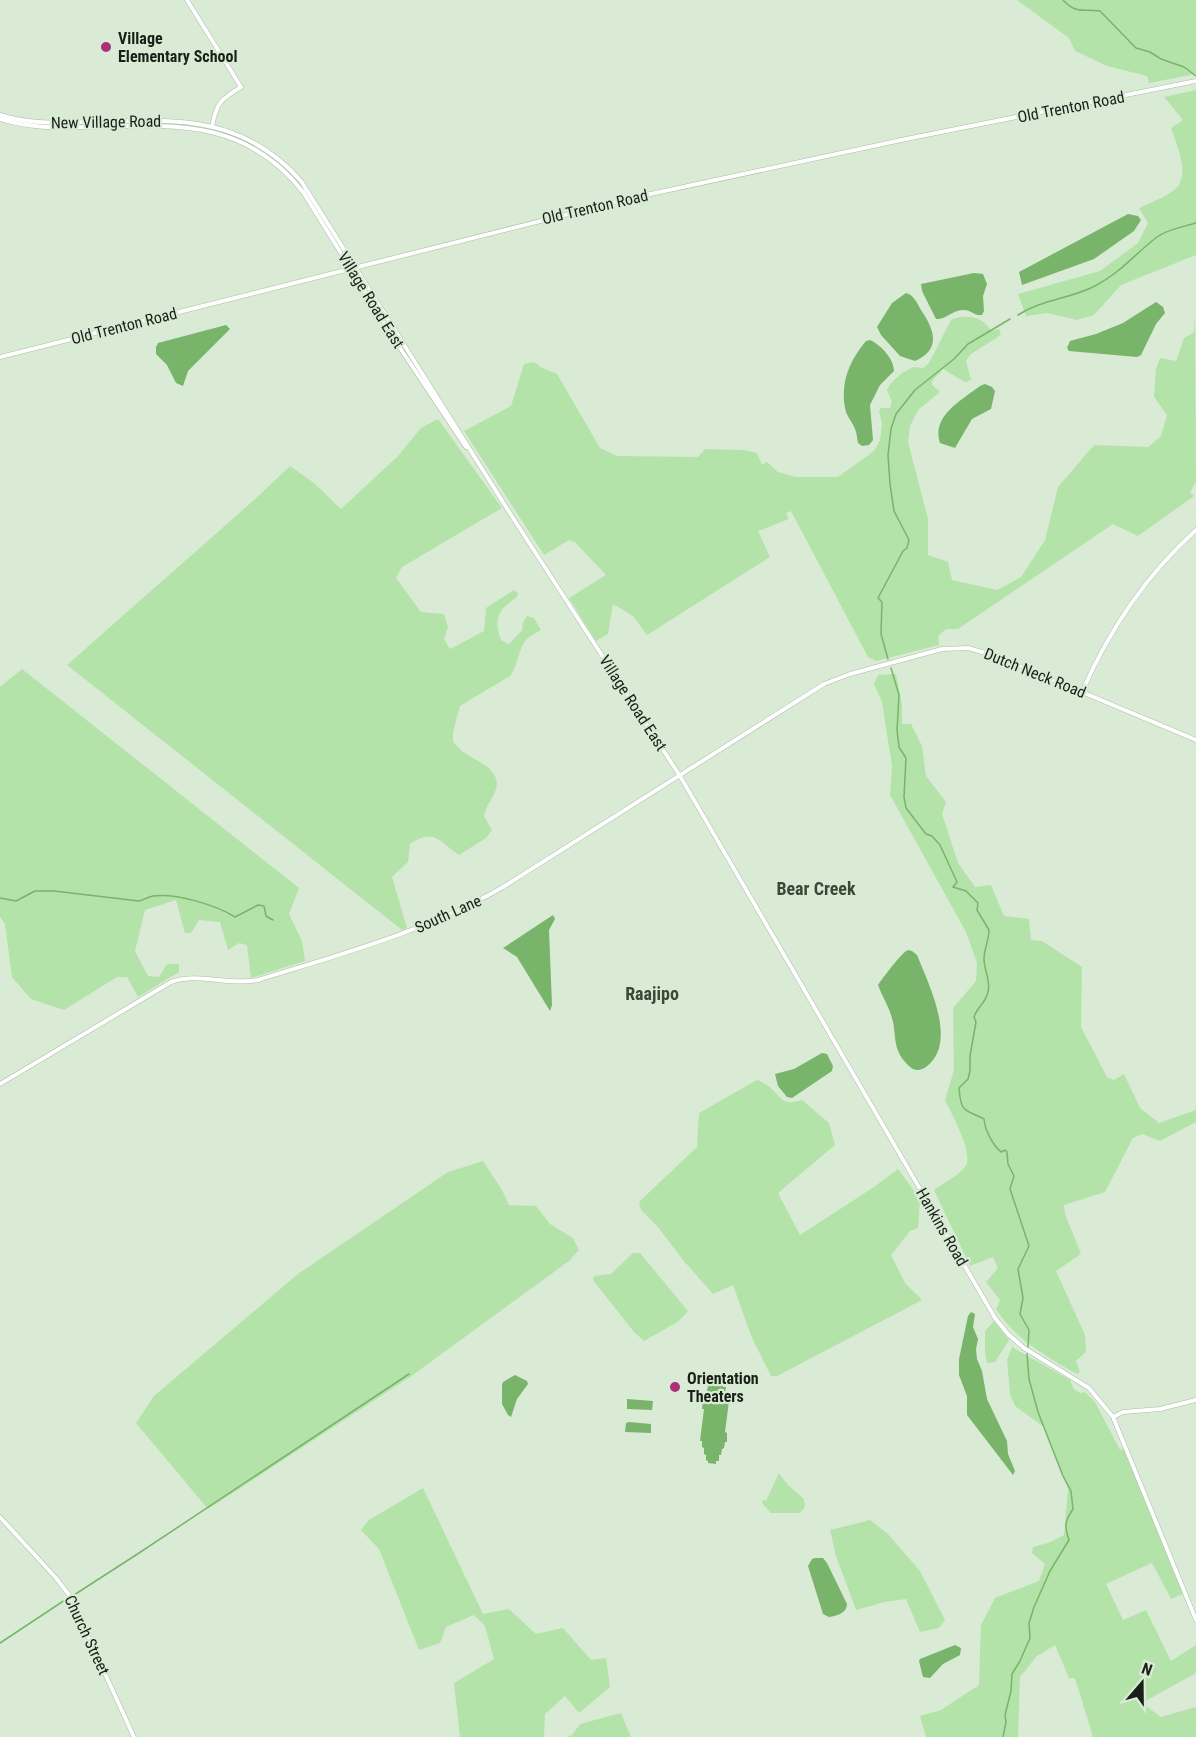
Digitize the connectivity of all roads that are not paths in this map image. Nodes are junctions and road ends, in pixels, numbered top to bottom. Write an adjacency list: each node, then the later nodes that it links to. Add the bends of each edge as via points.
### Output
1 (187, 0): 5 (main road, via 241,87 219,104)
2 (1196, 81): 6 (main road, Old Trenton Road, via 632,198)
3 (0, 115): 5 (main road, New Village Road, via 39,123 175,121)
4 (0, 119): 5 (main road, New Village Road, via 42,127)
5 (212, 128): 6 (main road, Village Road East, via 256,149 290,177)
6 (353, 268): 7 (main road, Old Trenton Road); 12 (main road, Village Road East, via 398,345)
7 (0, 357)
8 (1196, 530): 10 (main road, via 1129,604 1102,648)
9 (868, 669): 10 (main road, Dutch Neck Road, via 942,650 968,648); 12 (main road, South Lane, via 824,684)
10 (1082, 692): 11 (main road, Dutch Neck Road)
11 (1196, 740)
12 (680, 776): 13 (main road, Village Road East); 14 (main road, South Lane, via 477,901 400,934 258,980 191,978 171,982)
13 (701, 812): 16 (main road, Hankins Road, via 995,1318 1024,1348 1089,1388)
14 (0, 1084)
15 (1196, 1400): 16 (main road)
16 (1113, 1417): 18 (main road, Hankins Road)
17 (0, 1517): 19 (main road, Church Street, via 69,1595)
18 (1196, 1620)
19 (134, 1737)

